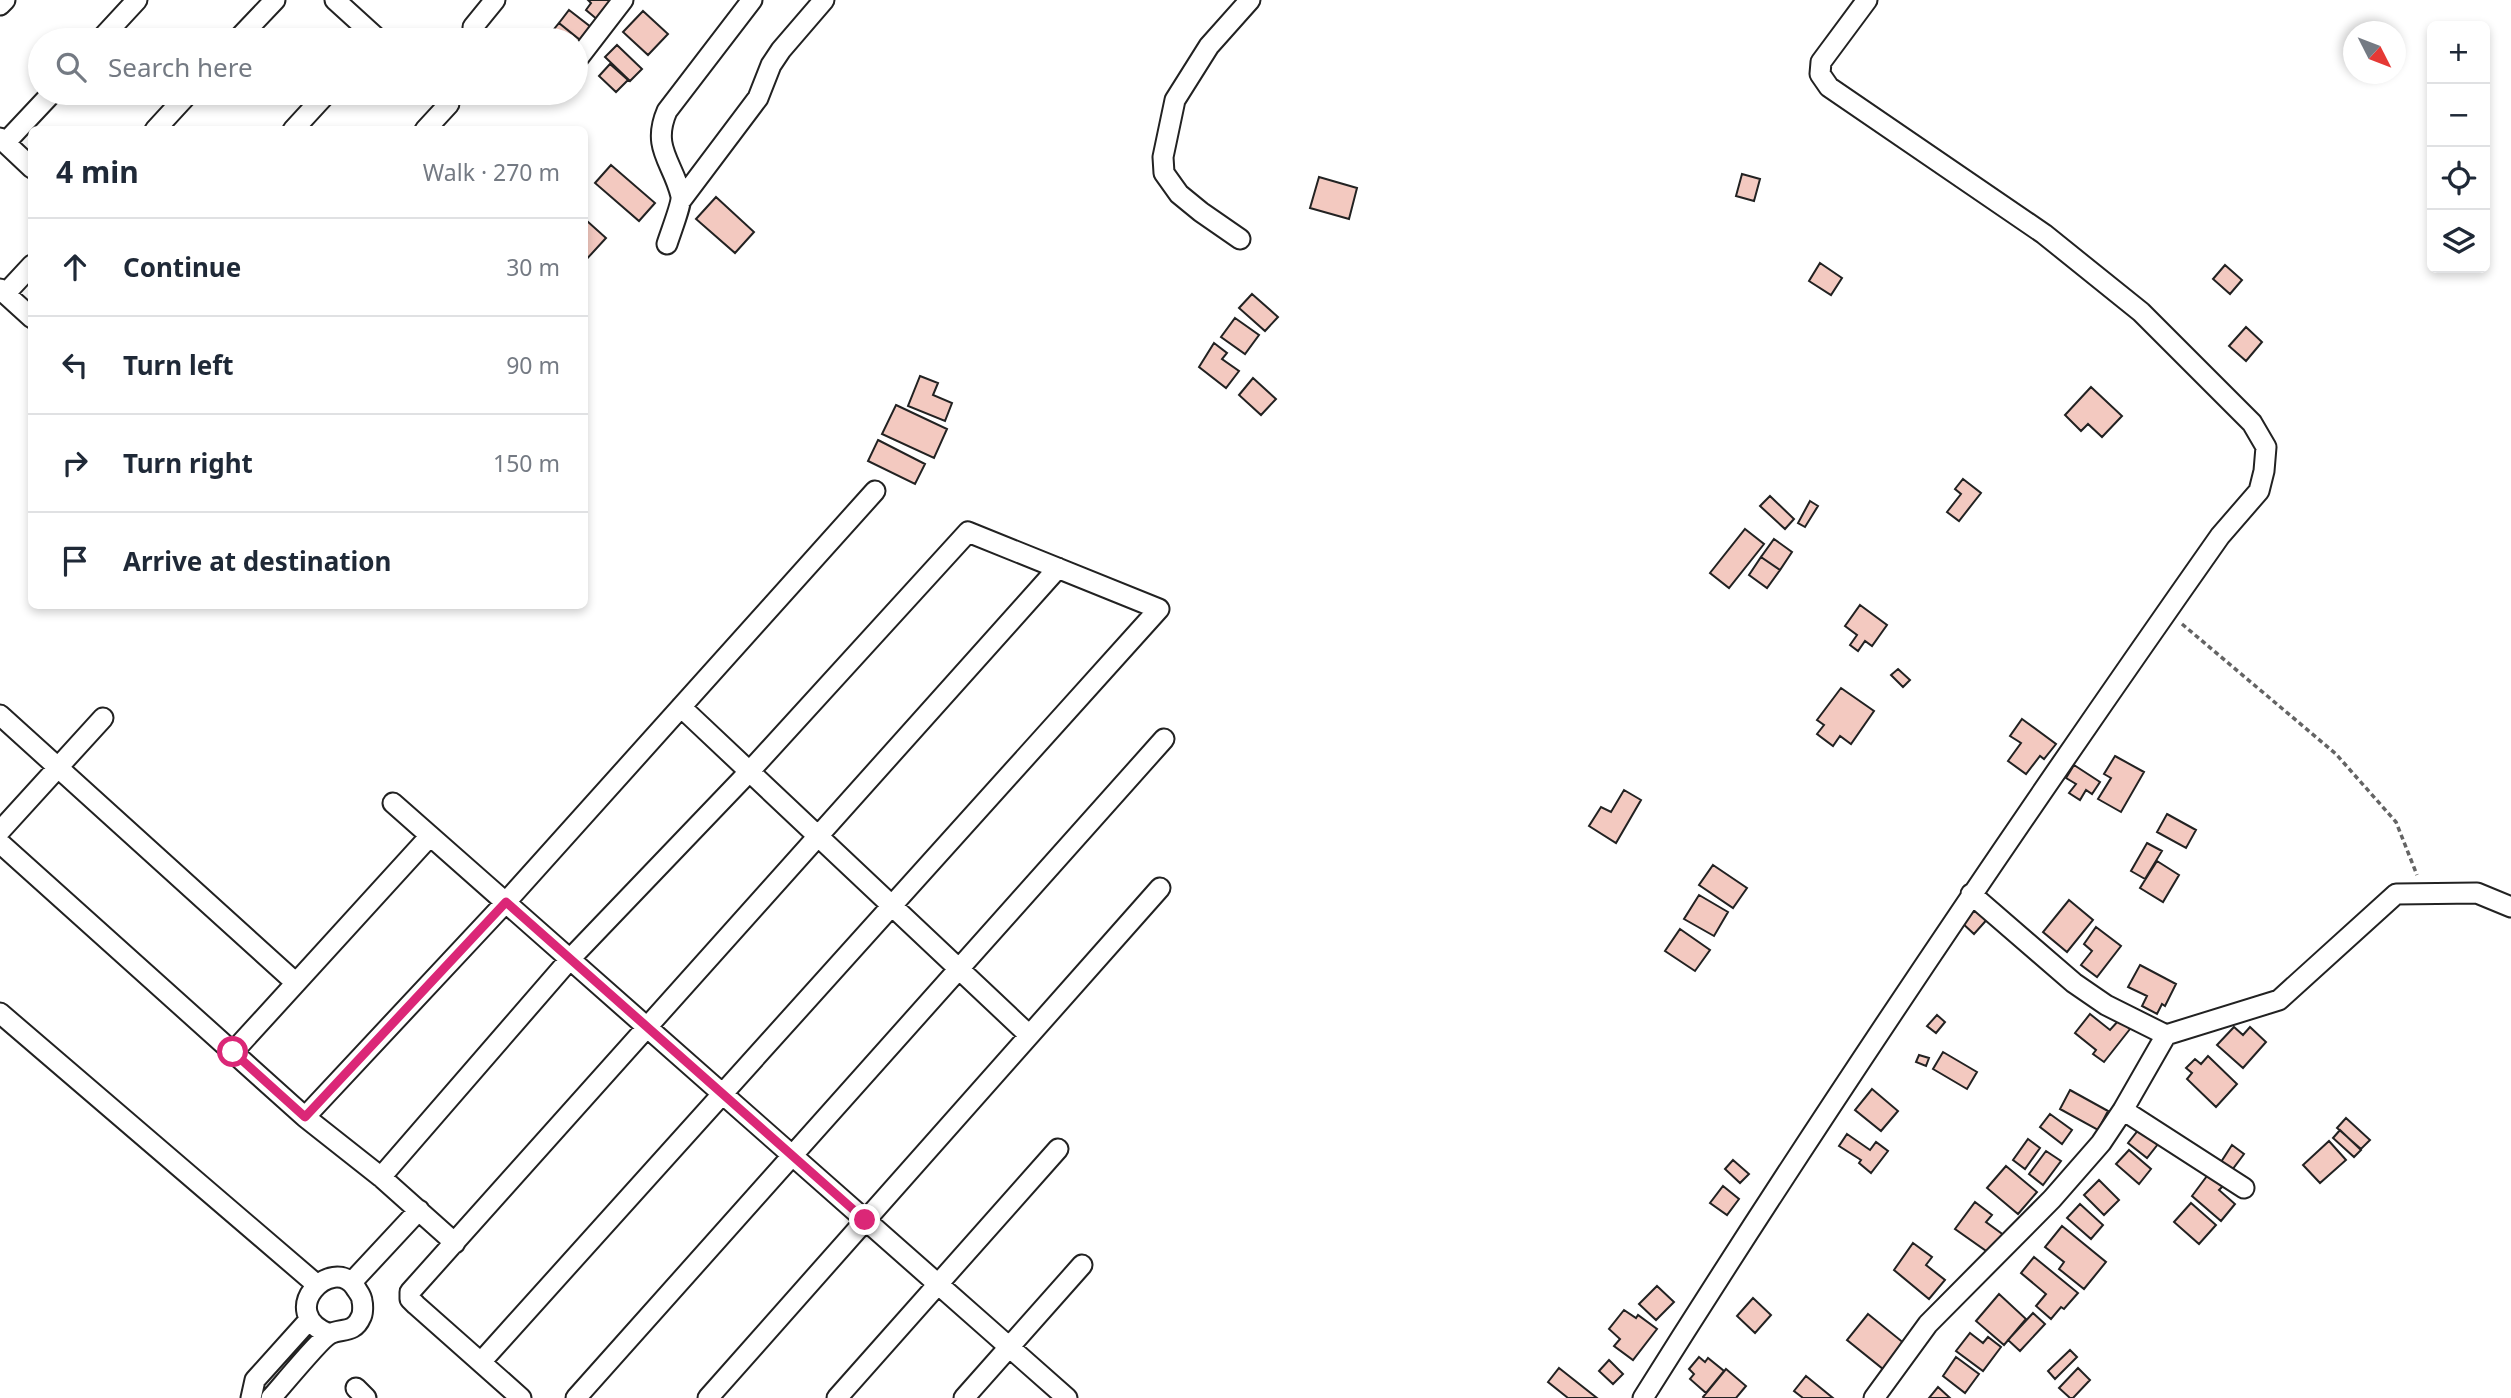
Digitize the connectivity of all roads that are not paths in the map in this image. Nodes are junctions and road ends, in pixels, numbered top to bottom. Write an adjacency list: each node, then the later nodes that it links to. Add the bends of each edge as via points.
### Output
1 (5, 0): 11 (street)
2 (137, 0): 13 (street)
3 (275, 0): 14 (street)
4 (335, 0): 15 (street)
5 (495, 0): 12 (street)
6 (623, 0): 16 (street)
7 (752, 0): 26 (street, via 667,111 660,128)
8 (824, 0): 26 (street, via 781,50 758,98)
9 (1250, 0): 27 (street, via 1209,47 1175,100 1163,157 1164,173 1179,194)
10 (1867, 0): 46 (street, via 1821,62 1820,74 1829,87 2044,234 2141,312 2252,423 2266,447 2259,491 2167,611)
11 (0, 5)
12 (473, 27)
13 (111, 28)
14 (248, 28)
15 (365, 28)
16 (588, 45)
17 (40, 105): 24 (street)
18 (178, 105): 21 (street)
19 (316, 105): 22 (street)
20 (448, 105): 23 (street)
21 (159, 126)
22 (297, 126)
23 (429, 126)
24 (3, 141): 25 (street)
25 (28, 164)
26 (682, 199): 28 (street)
27 (1240, 239)
28 (667, 244)
29 (28, 269): 30 (street)
30 (3, 292): 31 (street)
31 (28, 314)
32 (875, 491): 34 (street)
33 (1058, 568): 39 (street, via 968,532); 43 (street); 48 (street, via 1159,609)
34 (681, 707): 39 (street); 47 (street)
35 (0, 715): 38 (street)
36 (103, 718): 38 (street)
37 (1164, 739): 51 (street)
38 (58, 768): 41 (street); 52 (street)
39 (750, 772): 43 (street); 50 (street)
40 (393, 803): 42 (street)
41 (0, 831)
42 (429, 836): 47 (street); 52 (street)
43 (818, 836): 48 (street); 54 (street)
44 (0, 843): 57 (street)
45 (1160, 888): 56 (street)
46 (1971, 894): 55 (street, via 2074,983 2106,1005); 84 (street)
47 (506, 902): 50 (street); 60 (street)
48 (892, 906): 51 (street); 58 (street)
49 (2511, 907): 55 (street, via 2477,893 2396,894 2279,1000)
50 (570, 959): 54 (street); 63 (street)
51 (959, 969): 56 (street); 62 (street)
52 (296, 983): 57 (street)
53 (0, 1013): 70 (street)
54 (648, 1027): 58 (street); 67 (street)
55 (2166, 1034): 59 (street)
56 (1029, 1035): 66 (street)
57 (233, 1052): 60 (street)
58 (723, 1094): 62 (street); 75 (street)
59 (2123, 1110): 64 (street); 85 (street, via 2052,1199 1928,1324)
60 (305, 1117): 63 (street)
61 (1058, 1149): 71 (street)
62 (793, 1156): 66 (street); 79 (street)
63 (381, 1177): 65 (street)
64 (2244, 1188)
65 (419, 1210): 67 (street); 69 (street)
66 (865, 1220): 71 (street); 80 (street)
67 (455, 1243): 75 (street, via 410,1292 410,1299)
68 (1082, 1265): 74 (street)
69 (352, 1282): 70 (street, via 333,1277); 73 (street, via 363,1298 361,1317 348,1331)
70 (316, 1284): 72 (street, via 306,1301)
71 (938, 1284): 74 (street); 81 (street)
72 (309, 1320): 73 (street); 76 (street, via 255,1380)
73 (329, 1334): 77 (street)
74 (1009, 1347): 82 (street); 83 (street)
75 (481, 1362): 78 (street)
76 (251, 1398)
77 (271, 1398)
78 (521, 1398)
79 (576, 1398)
80 (708, 1398)
81 (837, 1398)
82 (964, 1398)
83 (1067, 1398)
84 (1643, 1398)
85 (1874, 1398)

